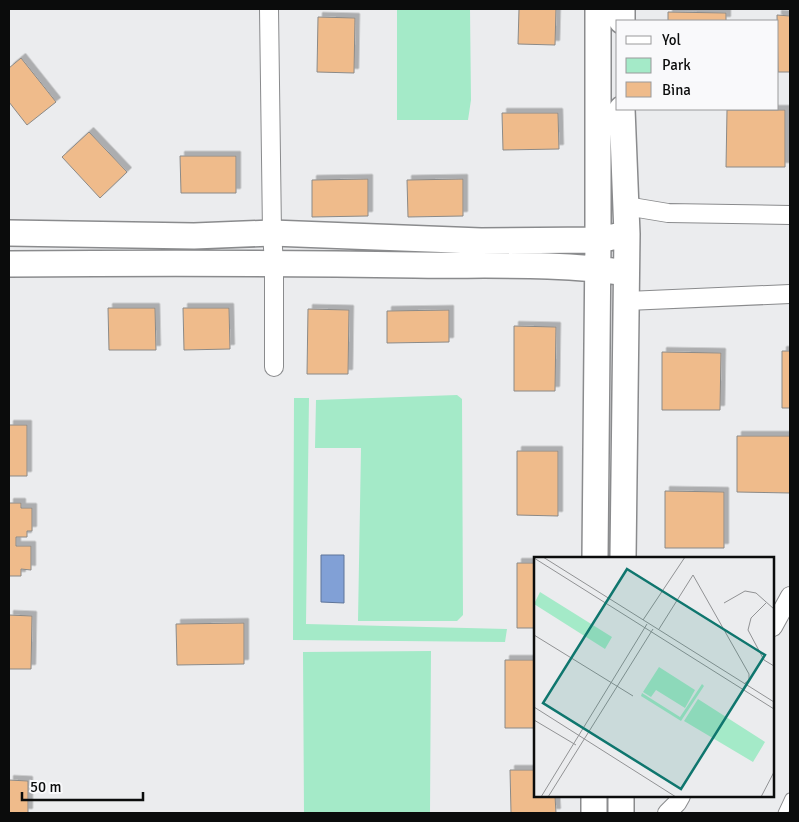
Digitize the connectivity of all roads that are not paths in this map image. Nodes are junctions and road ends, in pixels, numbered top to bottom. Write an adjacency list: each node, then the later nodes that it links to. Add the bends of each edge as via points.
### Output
1 (269, 9): 8 (street)
2 (598, 9): 4 (main road)
3 (622, 110): 5 (main road)
4 (598, 178): 10 (main road, via 592,210 580,225); 11 (main road)
5 (626, 206): 6 (street, via 668,213); 9 (main road)
6 (790, 215)
7 (9, 233): 8 (main road, via 185,236)
8 (272, 233): 10 (main road, via 481,241); 12 (street)
9 (627, 234): 11 (main road); 16 (main road)
10 (552, 240): 11 (main road)
11 (598, 240): 15 (main road)
12 (274, 263): 13 (main road); 14 (main road); 20 (street)
13 (9, 264)
14 (536, 266): 15 (main road); 19 (main road, via 580,280)
15 (598, 268): 16 (main road); 19 (main road)
16 (626, 273): 18 (main road)
17 (790, 294): 18 (street)
18 (627, 301): 22 (main road)
19 (598, 306): 21 (main road)
20 (274, 367)
21 (595, 557)
22 (623, 557)
23 (790, 596): 24 (street)
24 (774, 625)
25 (594, 797): 28 (main road)
26 (680, 797): 29 (street)
27 (790, 798): 30 (lane)
28 (594, 813)
29 (667, 813)
30 (783, 813)

